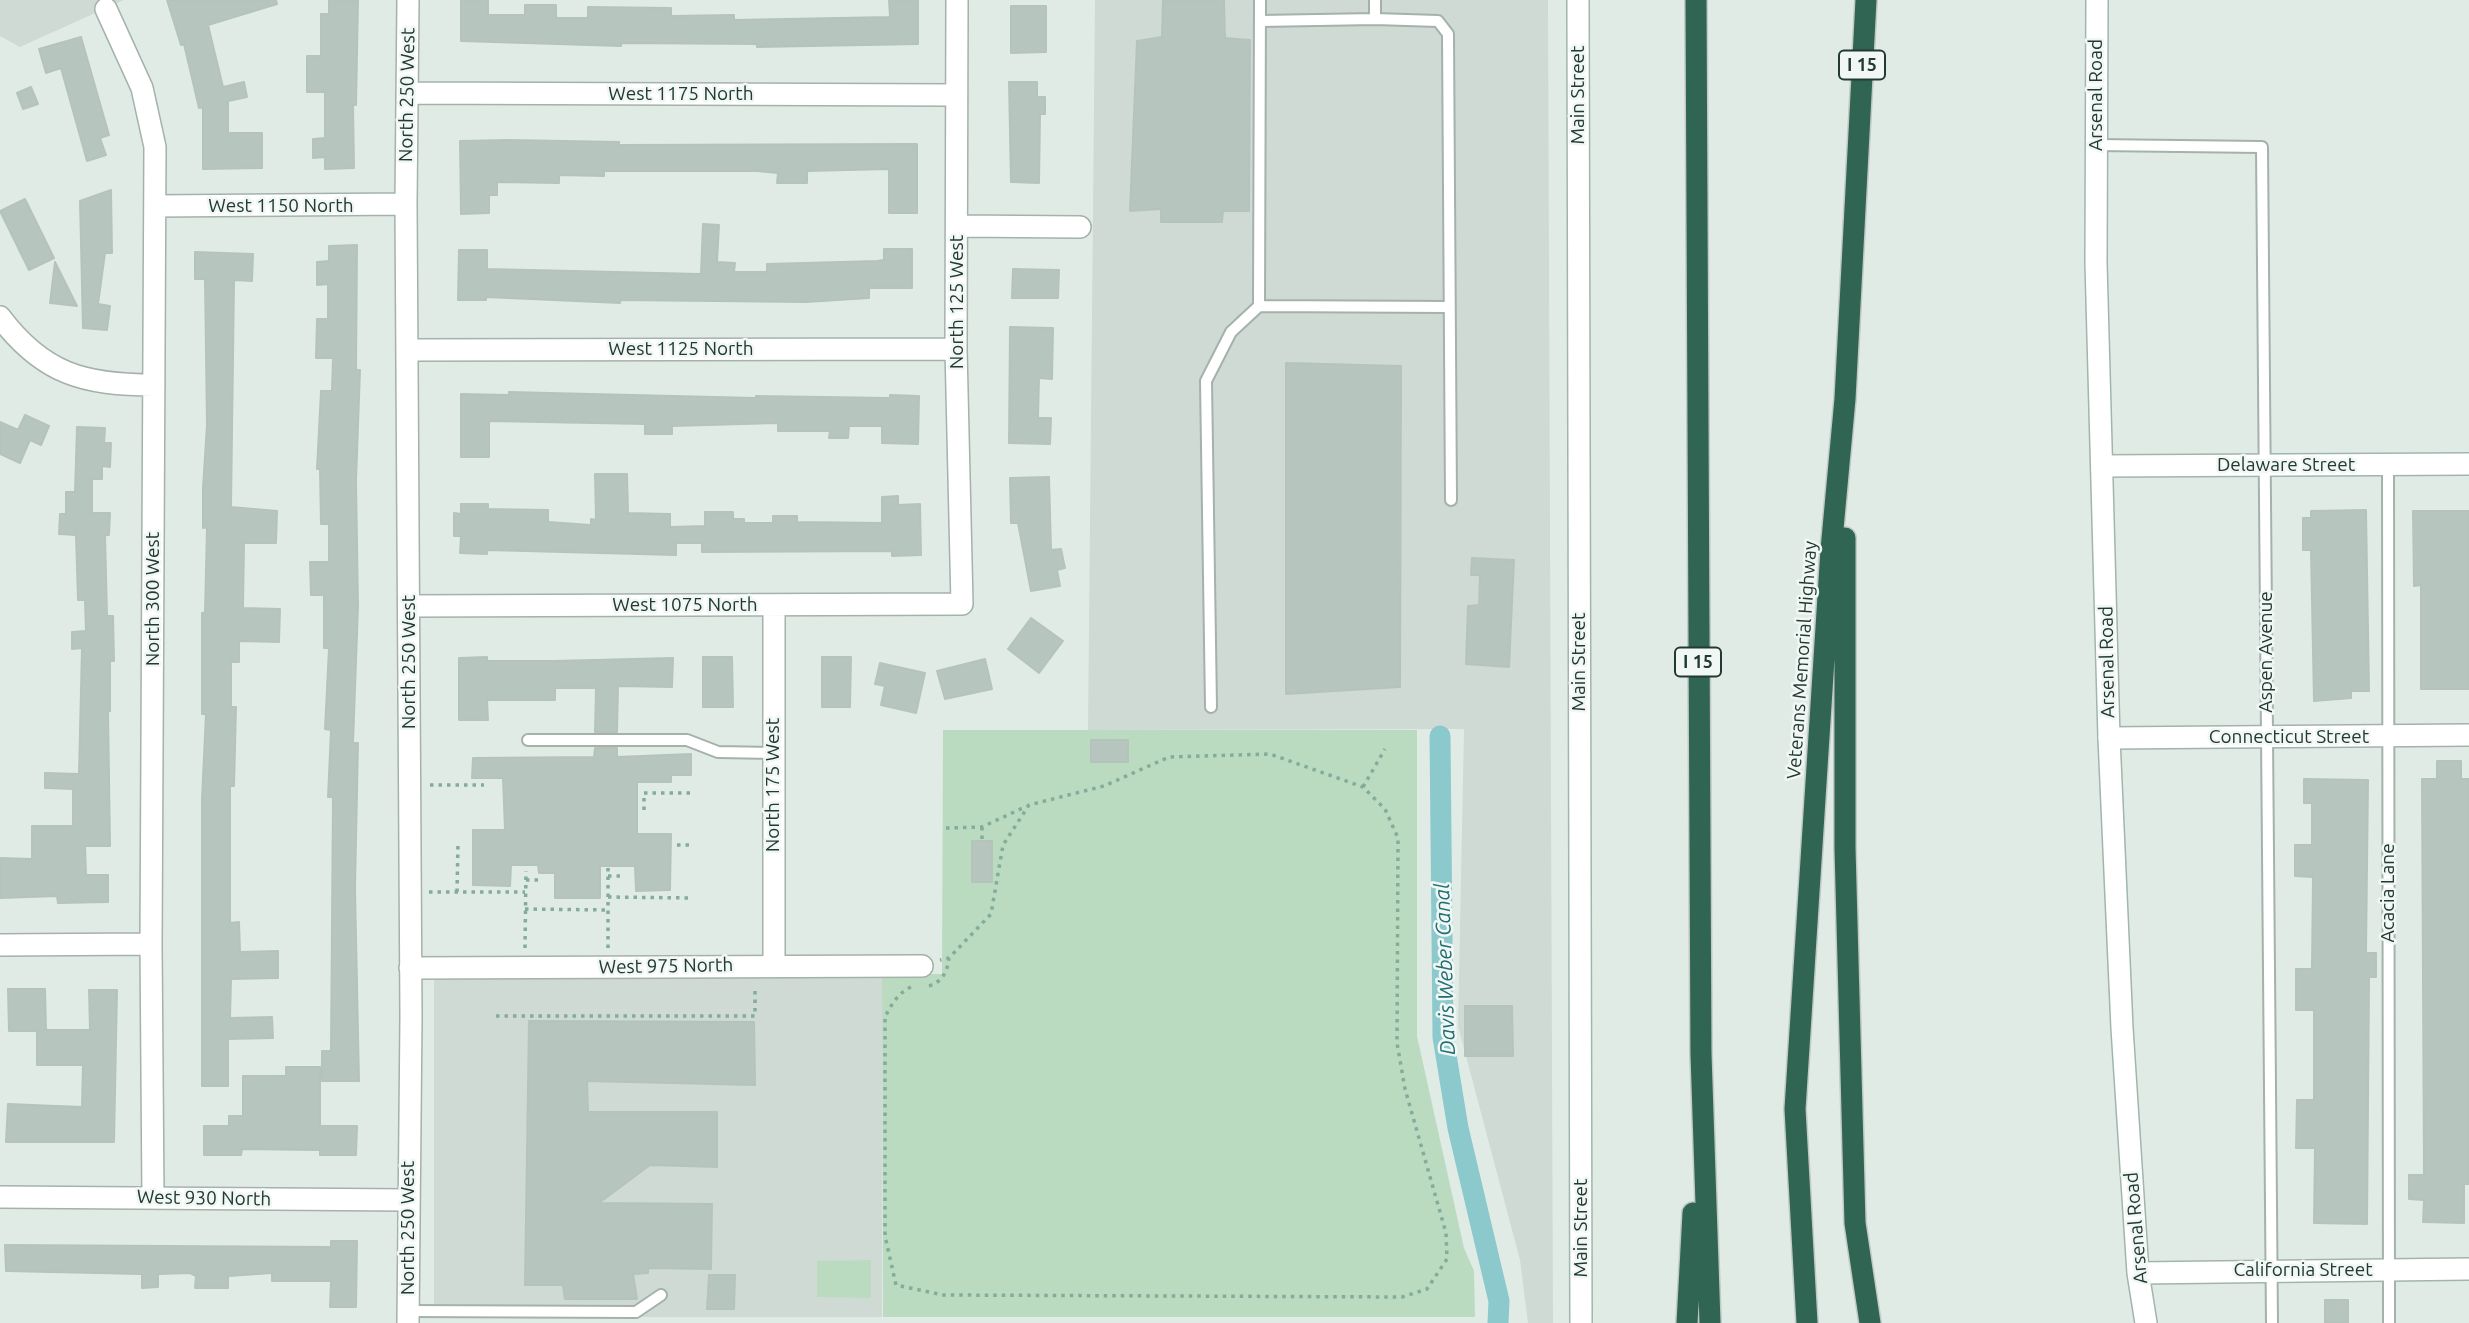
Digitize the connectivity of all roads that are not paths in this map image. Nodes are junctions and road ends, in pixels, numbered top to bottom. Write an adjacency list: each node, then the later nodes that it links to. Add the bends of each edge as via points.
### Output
1 (408, 0): 12 (street, North 250 West)
2 (957, 0): 13 (street, North 125 West)
3 (1261, 0): 11 (lane)
4 (1375, 0): 10 (lane)
5 (1578, 0): 56 (street, Main Street)
6 (1696, 0): 46 (highway, I 15)
7 (1866, 0): 25 (highway, Veterans Memorial Highway / I 15)
8 (2096, 0): 14 (street, Arsenal Road)
9 (106, 9): 16 (street, North 300 West, via 142,88 155,147)
10 (1375, 19): 11 (lane); 20 (lane, via 1437,21 1448,33)
11 (1260, 21): 19 (lane)
12 (407, 93): 13 (street, West 1175 North); 15 (street, North 250 West)
13 (956, 95): 17 (street, North 125 West)
14 (2096, 145): 28 (lane, Aspen Avenue, via 2262,147); 29 (street, Arsenal Road)
15 (406, 204): 16 (street, West 1150 North); 23 (street, North 250 West)
16 (155, 206): 24 (street, North 300 West)
17 (957, 226): 18 (street); 22 (street, North 125 West)
18 (1080, 227)
19 (1259, 306): 20 (lane); 34 (lane, via 1231,332 1206,381)
20 (1448, 307): 30 (lane)
21 (0, 317): 24 (street, via 22,346 58,369 103,383)
22 (956, 349): 23 (street, West 1125 North); 31 (street, North 125 West)
23 (407, 350): 33 (street, North 250 West)
24 (154, 385): 41 (street, North 300 West)
25 (1845, 399): 59 (highway, Veterans Memorial Highway / I 15, via 1795,1109); 60 (highway, via 1845,848 1855,1223)
26 (2388, 464): 27 (street, Delaware Street); 28 (street, Delaware Street); 36 (lane, Acacia Lane)
27 (2469, 464)
28 (2265, 465): 29 (street, Delaware Street); 37 (lane, Aspen Avenue)
29 (2102, 466): 38 (street, Arsenal Road)
30 (1451, 500)
31 (962, 604): 32 (street, West 1075 North)
32 (774, 605): 33 (street, West 1075 North); 40 (street, North 175 West)
33 (409, 606): 45 (street, North 250 West)
34 (1211, 708)
35 (2469, 735): 36 (street, Connecticut Street)
36 (2388, 736): 37 (street, Connecticut Street); 50 (lane, Acacia Lane)
37 (2267, 737): 38 (street, Connecticut Street); 52 (lane, Aspen Avenue)
38 (2109, 738): 53 (street, Arsenal Road)
39 (528, 740): 40 (lane, via 687,740 718,752)
40 (773, 753): 43 (street, North 175 West)
41 (151, 944): 42 (street); 48 (street, North 300 West)
42 (0, 945)
43 (774, 965): 44 (street, West 975 North); 45 (street, West 975 North)
44 (922, 966)
45 (410, 968): 49 (street, North 250 West)
46 (1701, 1054): 57 (highway); 58 (highway, I 15)
47 (0, 1197): 48 (street, West 930 North)
48 (153, 1198): 49 (street, West 930 North)
49 (408, 1199): 55 (street, North 250 West)
50 (2389, 1269): 51 (street, California Street); 52 (street, California Street); 63 (lane, Acacia Lane)
51 (2469, 1269)
52 (2271, 1270): 53 (street, California Street); 62 (lane, Aspen Avenue)
53 (2138, 1273): 61 (street, Arsenal Road)
54 (661, 1295): 55 (lane, via 636,1312)
55 (408, 1317)
56 (1581, 1323)
57 (1687, 1323)
58 (1710, 1323)
59 (1807, 1323)
60 (1870, 1323)
61 (2146, 1323)
62 (2272, 1323)
63 (2389, 1323)

